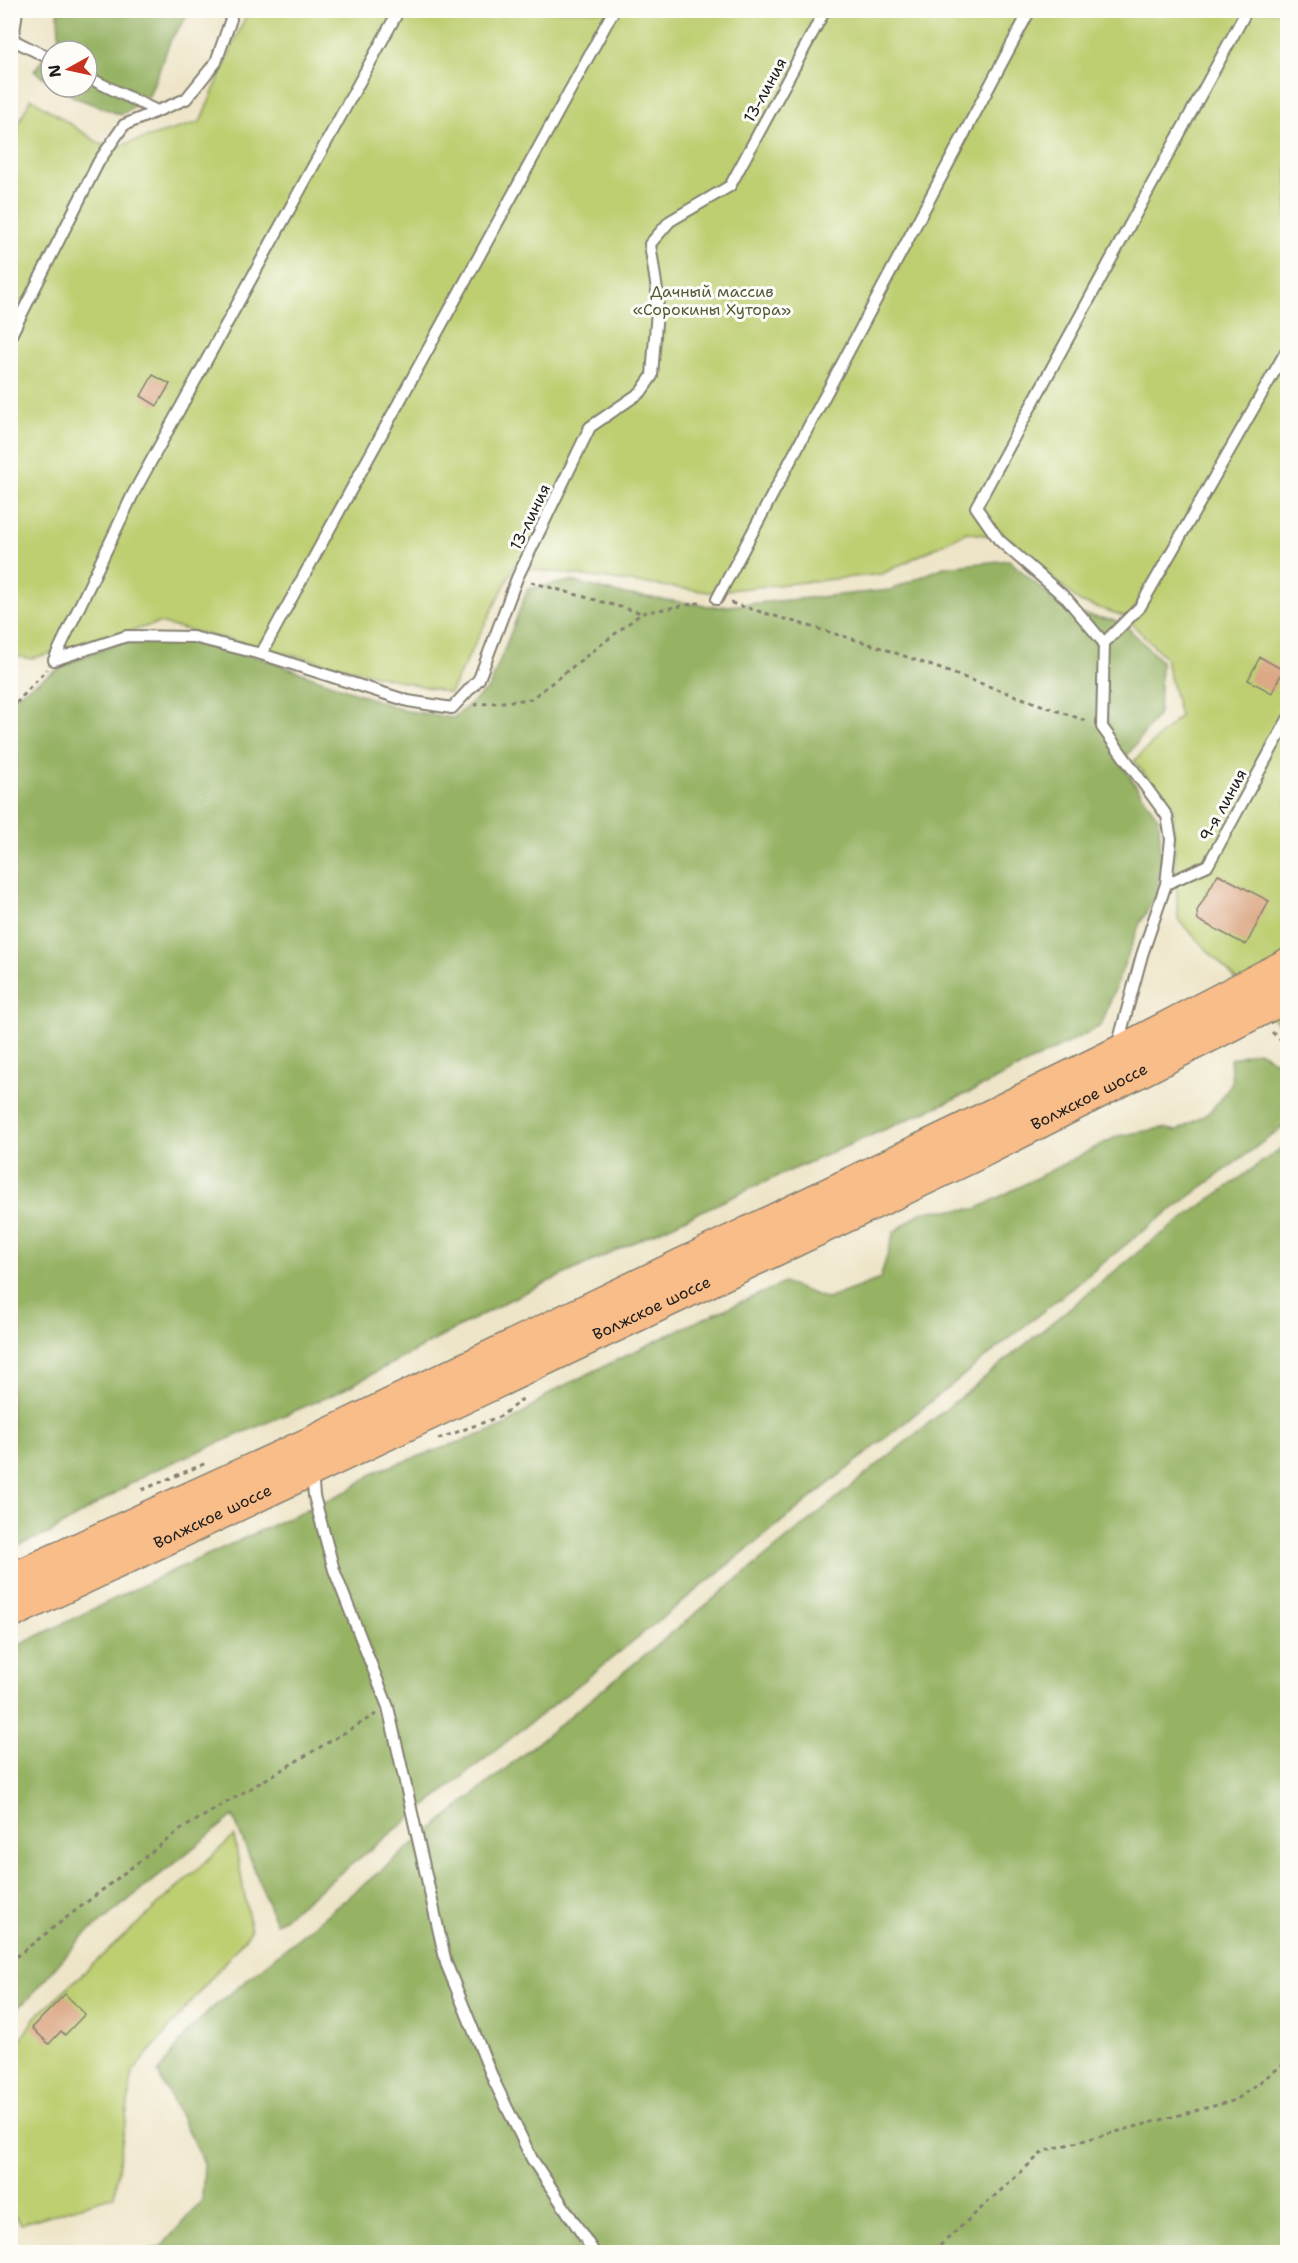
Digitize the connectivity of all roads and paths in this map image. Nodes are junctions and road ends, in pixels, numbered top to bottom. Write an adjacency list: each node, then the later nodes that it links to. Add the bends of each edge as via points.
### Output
1 (16, 10): 8 (lane, via 13,40)
2 (230, 10): 10 (lane, via 231,19 216,62 186,99)
3 (399, 10): 18 (lane, via 134,494)
4 (614, 10): 17 (lane)
5 (825, 10): 13 (lane, 13-линия, via 730,186 670,221 650,244 658,297 652,376 641,392 590,427)
6 (1030, 10): 14 (lane)
7 (1247, 10): 16 (lane, via 976,507 999,540 1067,599)
8 (39, 53)
9 (99, 83): 10 (lane)
10 (157, 111): 11 (lane, via 124,125 99,161)
11 (10, 337)
12 (1287, 348): 16 (lane, via 1140,607)
13 (517, 578): 15 (path); 19 (lane, 13-линия, via 479,679)
14 (717, 599): 15 (path); 22 (path, via 876,646)
15 (642, 613): 19 (path, via 531,699)
16 (1104, 643): 22 (lane)
17 (261, 654): 18 (lane, via 193,637 127,636); 19 (lane, via 408,701)
18 (54, 660): 20 (path)
19 (452, 708)
20 (10, 710)
21 (1287, 719): 23 (lane, 9-я линия, via 1208,865)
22 (1102, 727): 23 (lane, via 1167,816 1171,839)
23 (1166, 884): 26 (lane)
24 (1287, 965): 26 (main road, Волжское шоссе)
25 (1287, 995): 27 (main road, Волжское шоссе, via 974,1155)
26 (1115, 1055): 28 (main road, Волжское шоссе, via 310,1444)
27 (312, 1468): 29 (main road, Волжское шоссе); 30 (lane, via 314,1496 334,1570)
28 (10, 1581)
29 (10, 1611)
30 (388, 1707): 31 (path, via 180,1830); 33 (lane, via 446,1963 494,2081 532,2159)
31 (10, 1964)
32 (1287, 2061): 34 (path, via 1236,2100 1044,2151)
33 (594, 2253)
34 (933, 2253)

